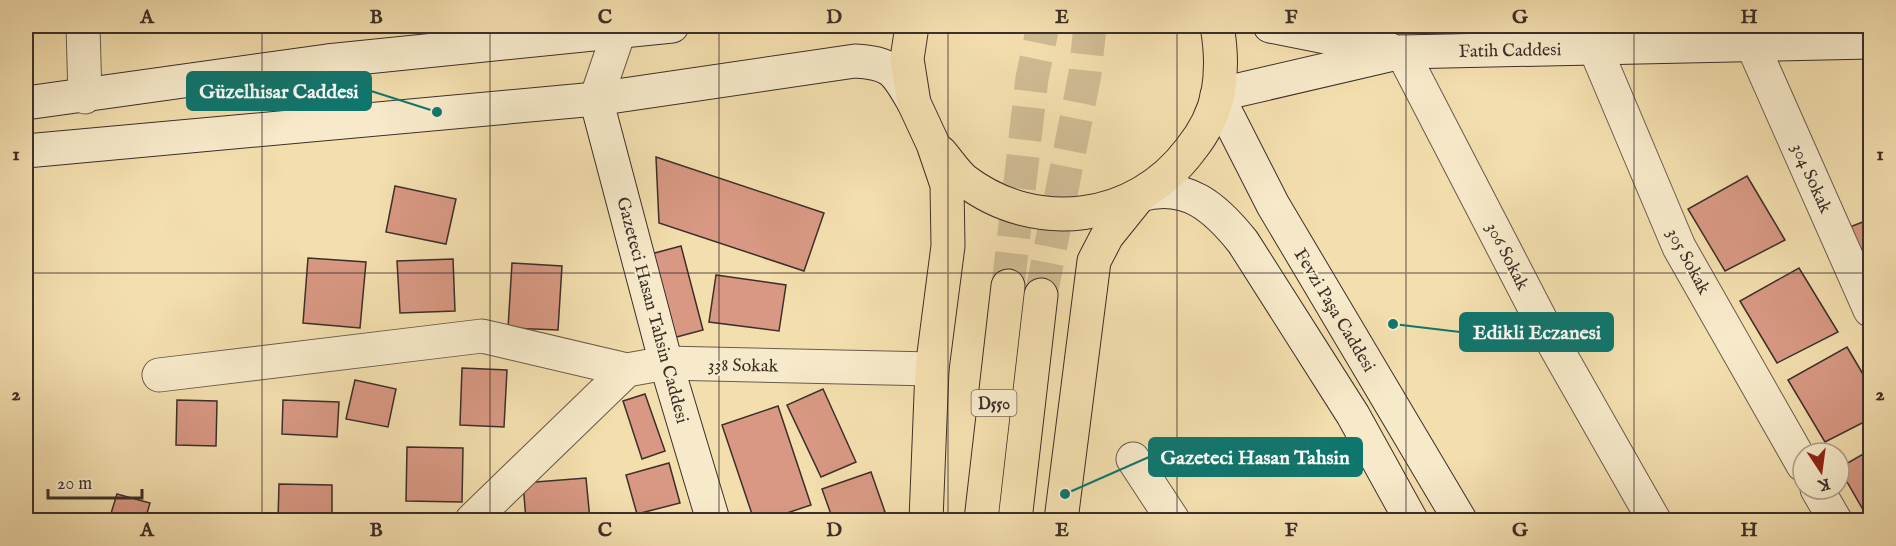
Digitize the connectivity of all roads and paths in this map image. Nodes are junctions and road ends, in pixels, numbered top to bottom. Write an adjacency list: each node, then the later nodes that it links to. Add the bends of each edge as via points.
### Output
1 (83, 26): 13 (street)
2 (672, 26): 6 (street)
3 (912, 26): 16 (highway, via 907,59)
4 (1217, 26): 12 (highway, via 1222,55)
5 (1270, 26): 11 (street, Fatih Caddesi)
6 (621, 28): 13 (street, via 327,61); 14 (street)
7 (1652, 36): 9 (street, Fatih Caddesi); 10 (street, Fatih Caddesi)
8 (1870, 42): 9 (street, Fatih Caddesi)
9 (1753, 46): 22 (street, 304 Sokak)
10 (1595, 48): 11 (street, Fatih Caddesi); 27 (street, 305 Sokak, via 1679,247)
11 (1402, 52): 12 (street, Fatih Caddesi); 39 (street, 306 Sokak, via 1546,330)
12 (1218, 95): 19 (highway, via 1202,135 1175,170); 38 (street, Fevzi Paşa Caddesi, via 1273,206)
13 (85, 97): 15 (street)
14 (596, 99): 16 (street, via 855,61 876,62 897,74); 18 (street); 23 (street, Gazeteci Hasan Tahsin Caddesi)
15 (26, 103)
16 (914, 103): 17 (highway)
17 (933, 144): 19 (highway, via 964,179 1004,203 1049,214 1096,212); 24 (highway, via 947,185 948,246)
18 (26, 151)
19 (1140, 195): 35 (highway, via 1107,236 1094,261); 37 (street, via 1179,191 1203,202 1227,221 1353,416)
20 (1008, 286): 33 (highway, D550)
21 (1041, 296): 34 (highway, D550)
22 (1870, 310)
23 (666, 363): 24 (street, 338 Sokak); 25 (street, 338 Sokak); 31 (street, Gazeteci Hasan Tahsin Caddesi)
24 (932, 369): 32 (highway)
25 (627, 370): 26 (street, via 482,336); 30 (street)
26 (159, 375)
27 (1791, 444)
28 (1133, 459): 36 (street)
29 (1824, 501): 40 (street)
30 (472, 520)
31 (713, 520)
32 (926, 520)
33 (981, 520)
34 (1015, 520)
35 (1061, 520)
36 (1173, 520)
37 (1411, 520)
38 (1460, 520)
39 (1654, 520)
40 (1835, 520)

